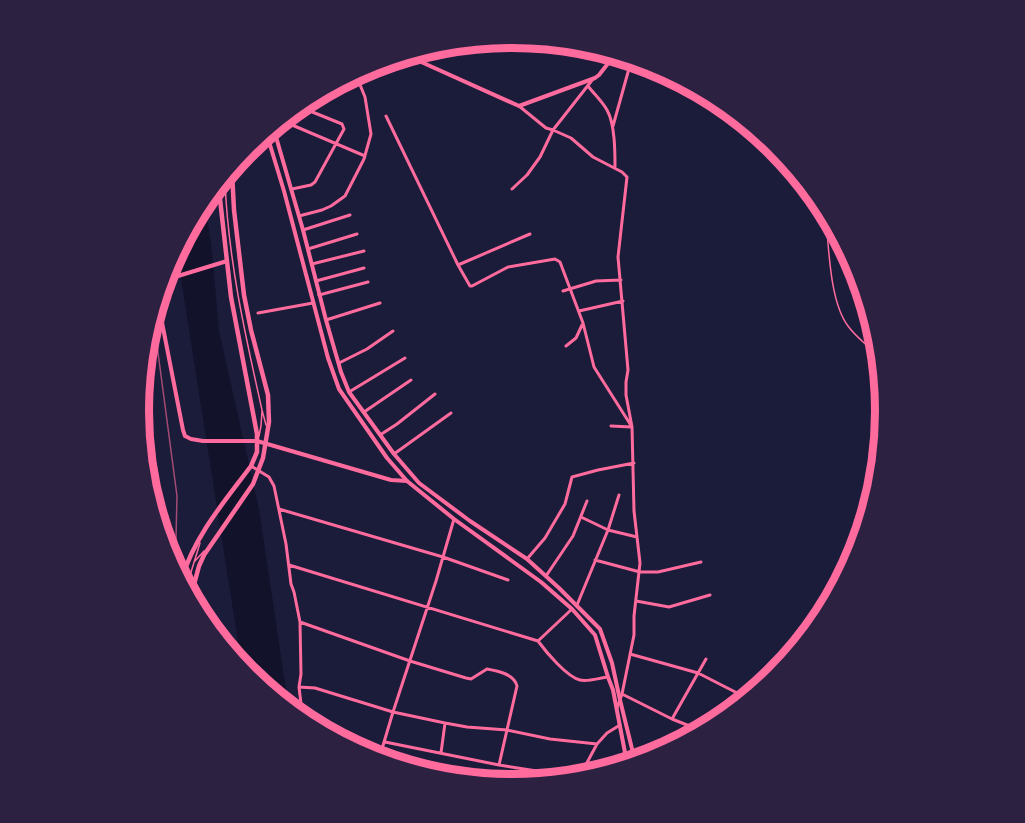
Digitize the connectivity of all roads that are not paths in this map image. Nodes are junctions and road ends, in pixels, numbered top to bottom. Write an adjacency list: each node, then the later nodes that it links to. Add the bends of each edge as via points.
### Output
1 (417, 60): 7 (main road)
2 (610, 61): 4 (main road)
3 (629, 67): 11 (street)
4 (595, 78): 6 (street); 7 (main road)
5 (359, 82): 16 (street, via 371,134)
6 (588, 86): 11 (street, via 606,109); 12 (street)
7 (519, 106): 12 (street)
8 (309, 111): 15 (street, via 344,126)
9 (386, 116): 33 (street)
10 (290, 124): 15 (street)
11 (612, 128): 17 (street)
12 (553, 130): 17 (street); 21 (street, via 540,157)
13 (276, 136): 20 (main road)
14 (269, 142): 43 (main road)
15 (337, 144): 16 (street); 20 (street, via 315,182)
16 (365, 156): 24 (street, via 345,196 322,210)
17 (615, 168): 36 (street, via 627,177 618,257)
18 (232, 180): 65 (main road, via 244,295 268,402)
19 (225, 188): 58 (lane, via 238,296)
20 (292, 189): 24 (main road)
21 (512, 189)
22 (220, 196): 31 (main road)
23 (350, 215): 25 (street)
24 (299, 216): 25 (main road)
25 (303, 230): 29 (main road)
26 (827, 230): 52 (lane, via 838,308 848,326)
27 (357, 234): 29 (street)
28 (530, 234): 33 (street)
29 (308, 249): 32 (main road)
30 (364, 251): 32 (street)
31 (227, 261): 35 (main road); 64 (main road)
32 (312, 264): 37 (main road)
33 (458, 265): 39 (street, via 472,286 508,267 555,260 560,262)
34 (364, 268): 37 (street)
35 (175, 277)
36 (621, 280): 39 (street, via 596,281); 42 (street)
37 (316, 281): 41 (main road)
38 (368, 282): 41 (street)
39 (571, 289): 40 (street); 45 (street)
40 (563, 291)
41 (319, 295): 48 (main road)
42 (623, 301): 45 (street); 62 (street, via 626,395)
43 (313, 303): 46 (street); 70 (main road, via 339,389)
44 (380, 303): 48 (street)
45 (579, 311): 49 (street)
46 (258, 313)
47 (161, 317): 64 (main road, via 185,435 203,441)
48 (326, 320): 54 (main road)
49 (583, 323): 51 (street, via 576,338); 62 (street, via 594,367)
50 (393, 331): 54 (street)
51 (566, 346)
52 (870, 348)
53 (405, 358): 56 (street)
54 (339, 363): 56 (main road)
55 (411, 380): 59 (street)
56 (350, 392): 59 (main road)
57 (435, 394): 63 (street)
58 (262, 410): 64 (lane); 65 (lane, via 267,426)
59 (364, 412): 63 (main road)
60 (452, 412): 66 (street)
61 (611, 426): 62 (street)
62 (632, 427): 67 (street)
63 (380, 435): 66 (main road)
64 (257, 441): 65 (main road); 68 (main road)
65 (266, 443): 69 (main road); 70 (main road, via 391,480)
66 (394, 454): 81 (main road, via 419,483)
67 (634, 464): 78 (street); 81 (street, via 572,477 565,504)
68 (251, 466): 69 (street); 76 (main road)
69 (258, 470): 73 (street, via 274,486); 79 (main road, via 253,484)
70 (407, 481): 75 (main road)
71 (618, 495): 77 (street)
72 (587, 501): 74 (street)
73 (279, 509): 80 (street); 85 (street)
74 (581, 517): 77 (street); 88 (street)
75 (454, 519): 80 (street); 96 (main road)
76 (208, 526): 84 (lane); 86 (main road)
77 (608, 530): 78 (street); 82 (street)
78 (637, 537): 87 (street)
79 (211, 545): 84 (lane); 91 (main road)
80 (443, 557): 90 (street); 95 (street)
81 (527, 559): 88 (main road)
82 (594, 560): 87 (street); 94 (street)
83 (701, 562): 87 (street)
84 (193, 564): 89 (lane)
85 (288, 564): 95 (street); 97 (street)
86 (185, 570)
87 (640, 572): 93 (street)
88 (546, 576): 94 (main road)
89 (189, 578)
90 (508, 580)
91 (194, 586)
92 (710, 595): 93 (street, via 669,607)
93 (636, 601): 99 (street)
94 (577, 605): 107 (main road, via 600,629)
95 (427, 608): 98 (street); 101 (street)
96 (572, 609): 98 (street); 103 (main road, via 595,634)
97 (300, 622): 101 (street); 104 (street)
98 (538, 641): 103 (street, via 555,662 577,679)
99 (630, 654): 102 (street); 105 (street)
100 (706, 659): 102 (street)
101 (410, 661): 110 (street); 115 (street, via 471,679 487,669 512,677 517,686)
102 (698, 673): 106 (street); 111 (street)
103 (608, 677): 109 (main road)
104 (299, 687): 108 (street); 110 (street, via 315,688)
105 (622, 694): 107 (street); 111 (street)
106 (740, 695)
107 (620, 700): 109 (street); 120 (main road)
108 (301, 707)
109 (617, 708): 113 (main road)
110 (393, 712): 112 (street); 116 (street)
111 (672, 719): 114 (street)
112 (445, 723): 115 (street); 119 (street)
113 (620, 725): 117 (street); 121 (main road)
114 (692, 727)
115 (507, 730): 117 (street); 122 (street)
116 (384, 742): 118 (street); 119 (street)
117 (597, 744): 123 (street)
118 (382, 751)
119 (441, 753): 122 (street)
120 (633, 754)
121 (626, 757)
122 (499, 765): 124 (street)
123 (584, 768)
124 (546, 773)

